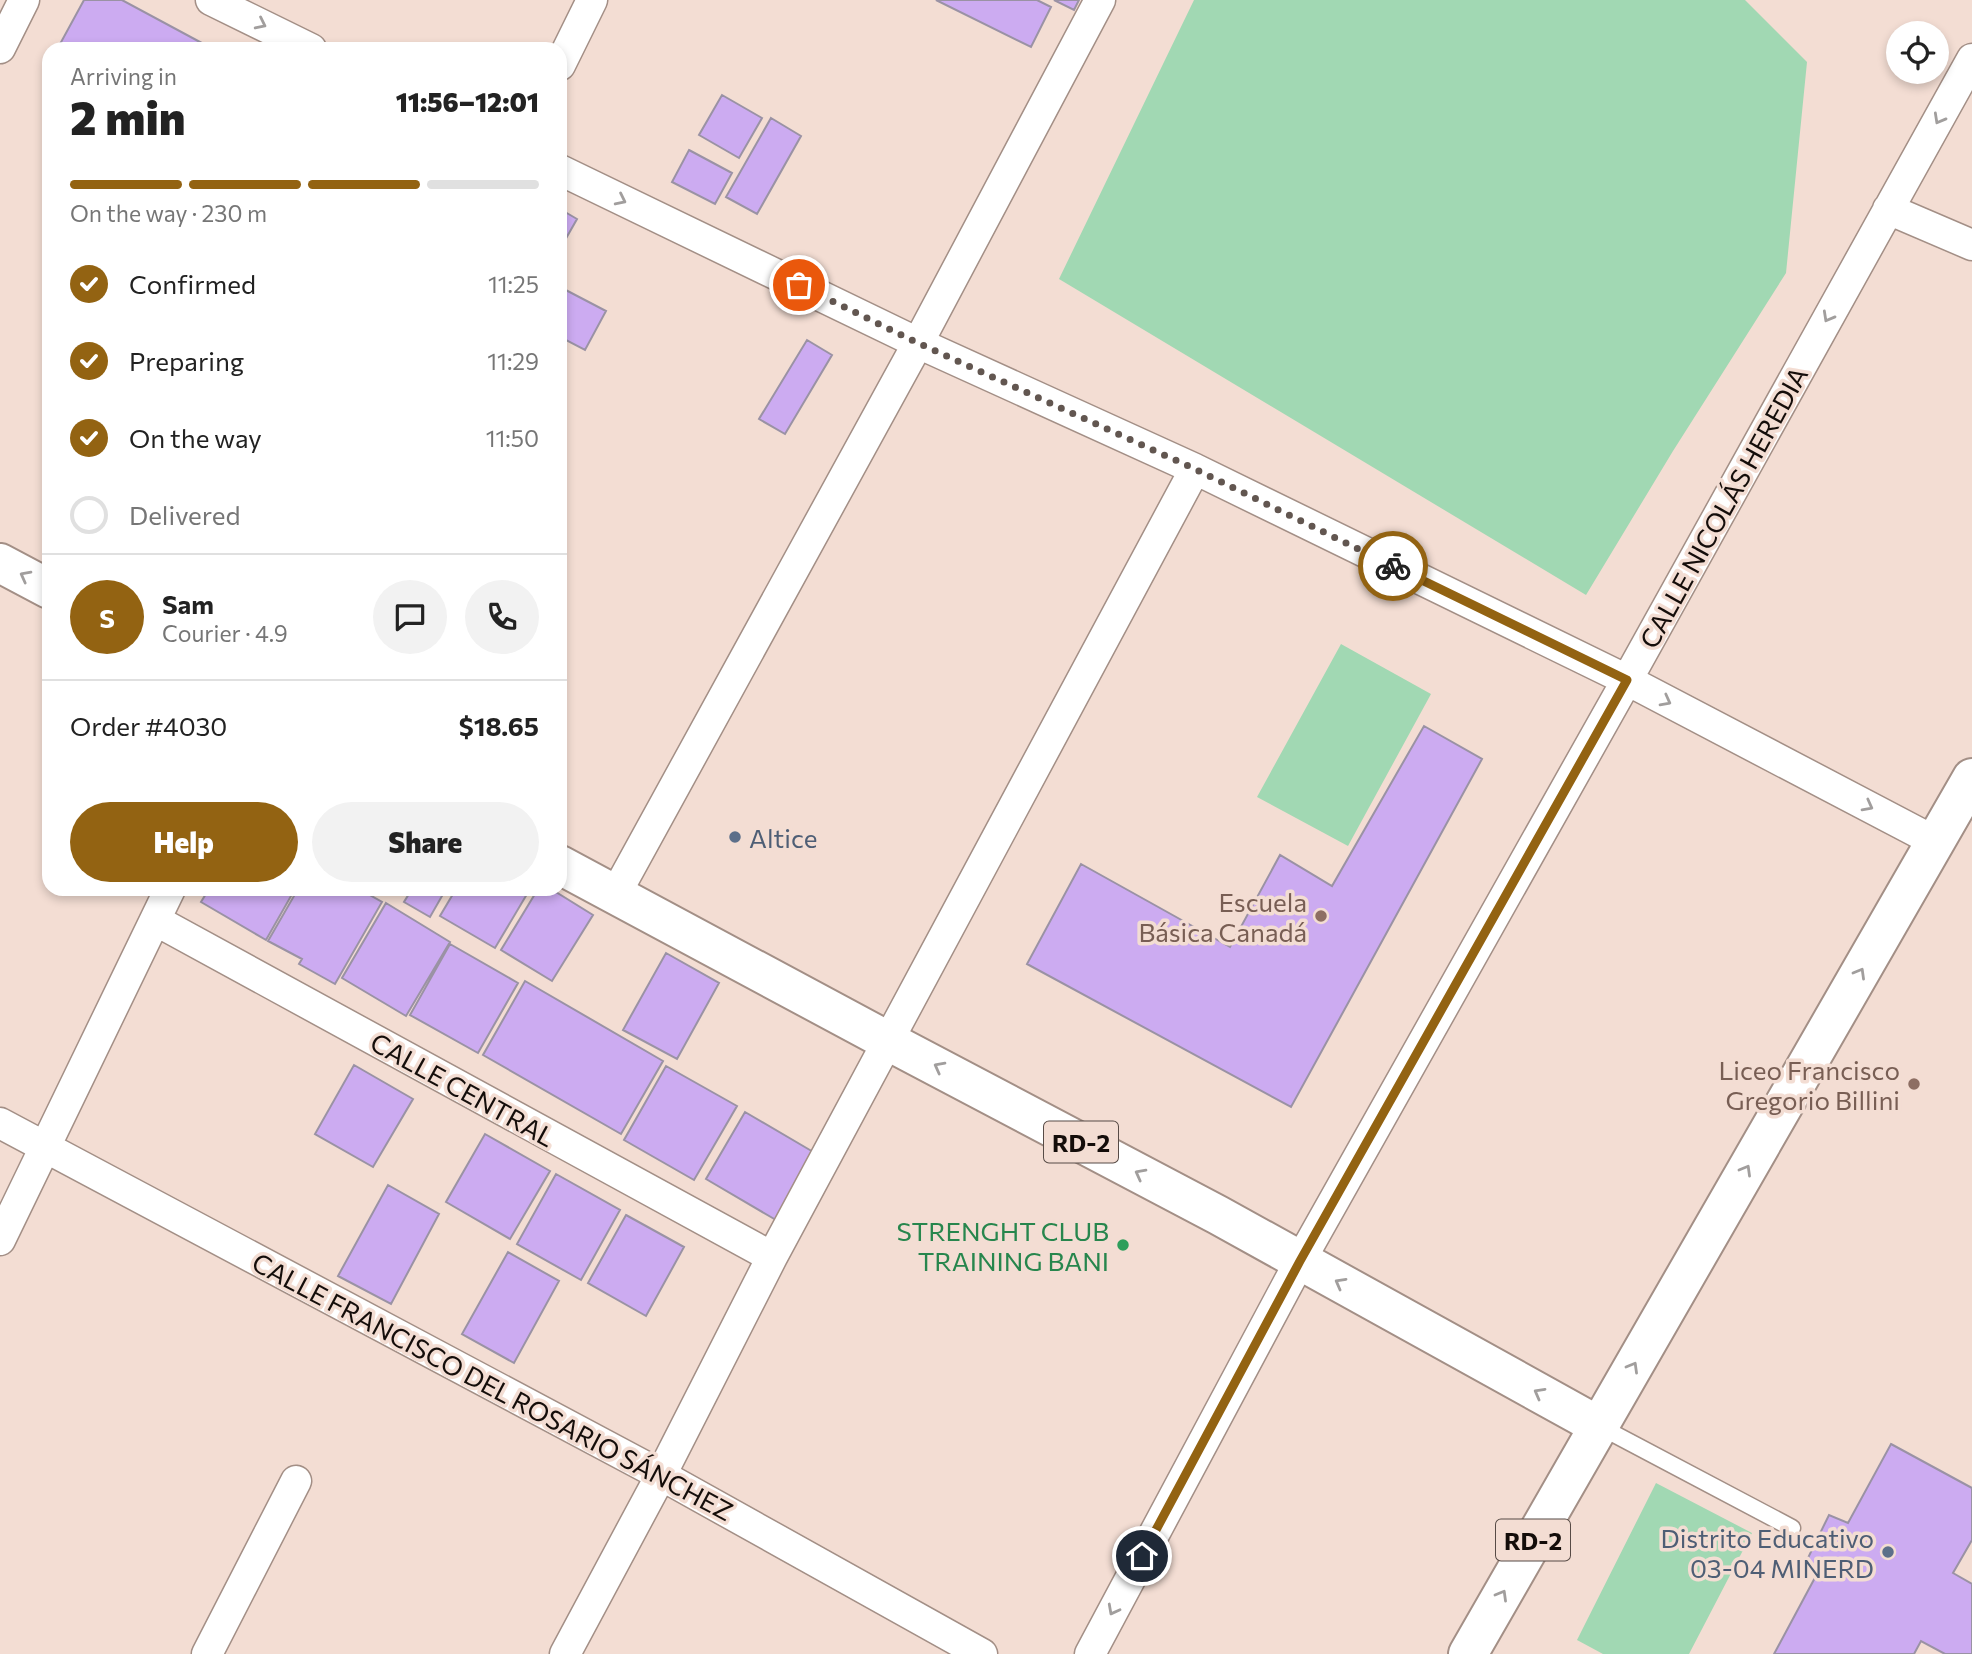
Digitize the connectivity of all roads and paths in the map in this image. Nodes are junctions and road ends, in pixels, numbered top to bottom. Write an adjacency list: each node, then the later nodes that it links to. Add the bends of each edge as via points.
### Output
1 (24, 0): 6 (street)
2 (211, 0): 5 (street, one-way to 5)
3 (592, 0): 7 (street)
4 (1100, 0): 12 (street)
5 (297, 42)
6 (0, 48)
7 (567, 51)
8 (1972, 59): 10 (street, CALLE NICOLÁS HEREDIA, one-way to 10)
9 (567, 173): 12 (street, one-way to 12)
10 (1888, 209): 11 (street); 16 (street, CALLE NICOLÁS HEREDIA, one-way to 16)
11 (1972, 245)
12 (918, 343): 13 (street); 20 (street)
13 (1195, 469): 16 (street); 23 (street)
14 (0, 563): 15 (main road, one-way to 14)
15 (42, 585)
16 (1627, 680): 18 (street, one-way to 18); 28 (street, CALLE NICOLÁS HEREDIA)
17 (1972, 778): 18 (main road)
18 (1936, 842): 29 (main road, one-way to 18)
19 (567, 868): 20 (main road, RD-2)
20 (615, 895): 23 (main road, RD-2)
21 (167, 896): 22 (street)
22 (155, 920): 25 (street); 27 (street, CALLE CENTRAL)
23 (888, 1041): 27 (street); 28 (main road, RD-2, one-way to 23)
24 (0, 1123): 25 (street, CALLE FRANCISCO DEL ROSARIO SÁNCHEZ)
25 (45, 1146): 26 (street); 30 (street, CALLE FRANCISCO DEL ROSARIO SÁNCHEZ)
26 (0, 1240)
27 (772, 1257): 30 (street)
28 (1300, 1261): 29 (main road, RD-2, one-way to 28); 37 (street, CALLE NICOLÁS HEREDIA, one-way to 37)
29 (1599, 1426): 32 (lane); 33 (main road, RD-2, one-way to 29)
30 (660, 1475): 35 (street); 36 (street, CALLE FRANCISCO DEL ROSARIO SÁNCHEZ)
31 (296, 1481): 34 (street)
32 (1791, 1528)
33 (1471, 1653)
34 (207, 1654)
35 (565, 1654)
36 (982, 1654)
37 (1090, 1654)

